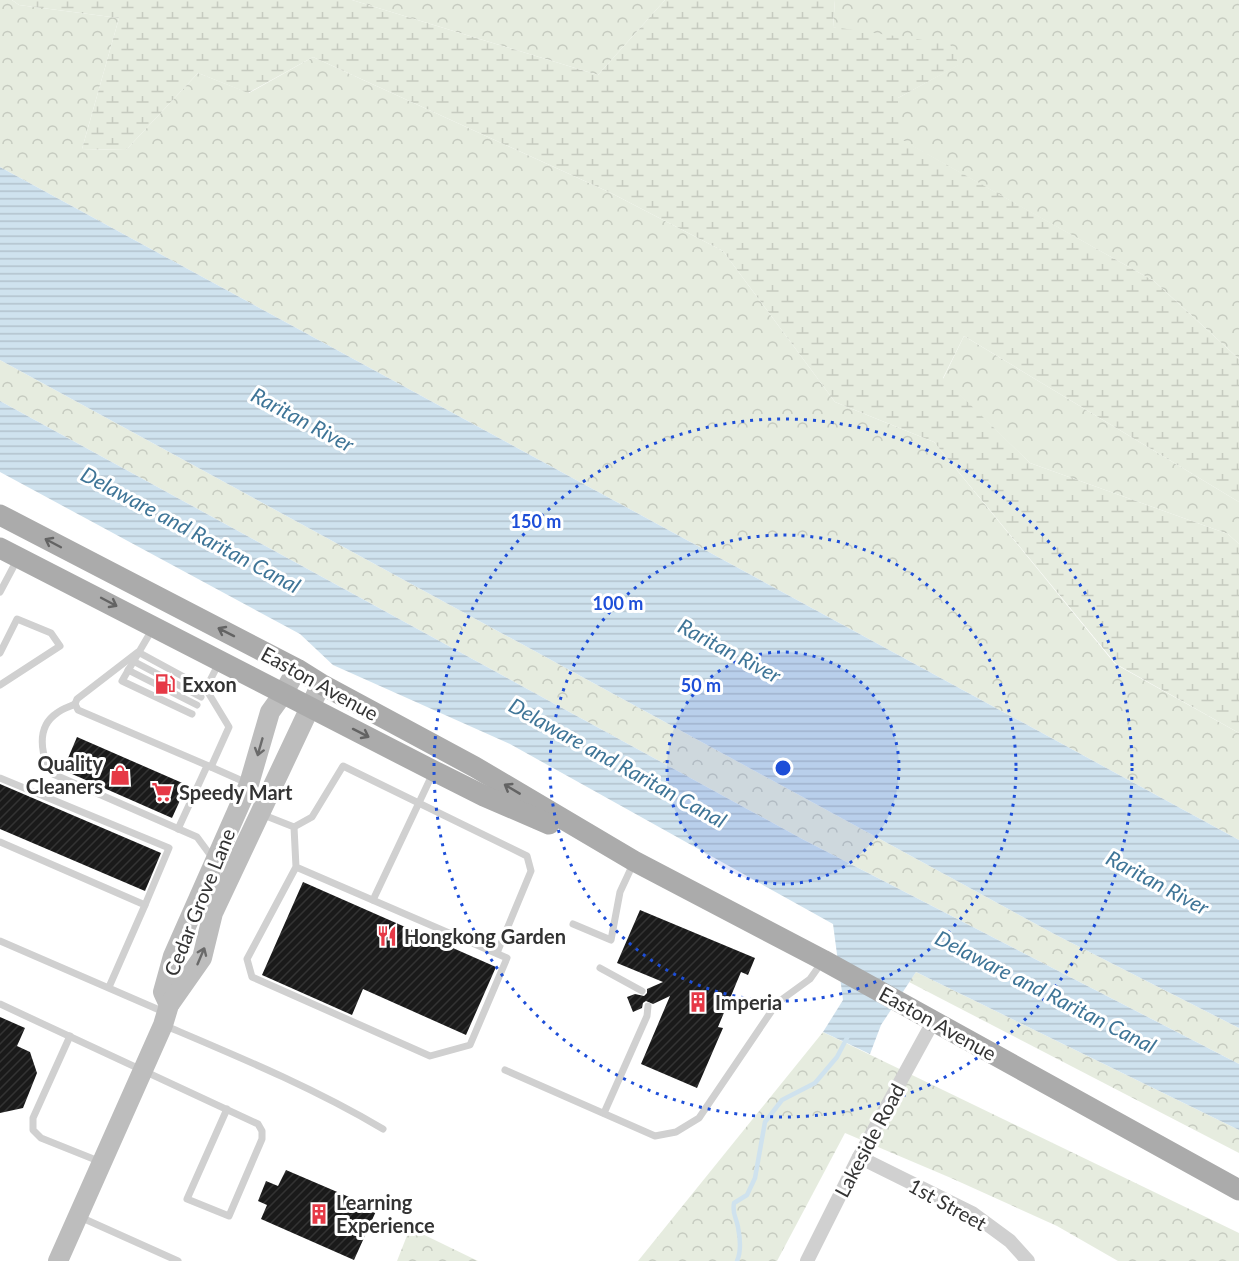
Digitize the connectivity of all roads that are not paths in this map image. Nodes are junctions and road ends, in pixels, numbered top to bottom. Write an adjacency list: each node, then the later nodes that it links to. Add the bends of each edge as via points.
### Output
1 (0, 515): 9 (main road, Easton Avenue, one-way to 1)
2 (9, 552): 3 (lane); 4 (main road, Easton Avenue, one-way to 4)
3 (0, 592)
4 (154, 626): 5 (lane); 8 (main road, Easton Avenue)
5 (138, 652): 7 (lane); 13 (lane); 16 (lane)
6 (0, 653): 12 (lane, via 17,619 51,633 60,646)
7 (133, 661): 10 (lane); 15 (lane)
8 (220, 661): 13 (lane); 14 (main road, Easton Avenue)
9 (297, 669): 11 (main road, Easton Avenue); 14 (main road, Cedar Grove Lane)
10 (128, 670): 17 (lane); 17 (lane, via 122,681 191,716)
11 (321, 684): 18 (main road, Cedar Grove Lane); 29 (main road, Easton Avenue, one-way to 11, via 475,767)
12 (0, 685)
13 (206, 689): 15 (lane); 19 (lane, via 229,727)
14 (283, 694): 18 (main road, Easton Avenue); 22 (main road, Cedar Grove Lane, one-way to 22, via 270,712)
15 (201, 696): 17 (lane)
16 (75, 704): 19 (lane, via 78,710); 26 (lane, via 58,712 44,731 43,753 53,774)
17 (197, 705)
18 (309, 707): 20 (main road, Easton Avenue, one-way to 20); 24 (main road, Cedar Grove Lane)
19 (209, 766): 22 (lane); 26 (lane)
20 (434, 771): 23 (lane); 29 (main road, Easton Avenue)
21 (0, 778): 32 (lane, via 169,848)
22 (249, 784): 28 (main road, Cedar Grove Lane)
23 (419, 803): 25 (lane, via 343,766 312,817); 31 (lane); 35 (lane, via 527,856 531,871)
24 (259, 813): 25 (lane); 42 (main road, Cedar Grove Lane, one-way to 24, via 202,958 213,913)
25 (294, 827): 30 (lane)
26 (178, 829): 28 (lane, via 197,837)
27 (0, 842): 32 (lane)
28 (215, 861): 42 (main road, Cedar Grove Lane, via 173,956 163,992)
29 (634, 861): 33 (lane, via 620,892 611,940); 36 (main road, Easton Avenue)
30 (296, 867): 31 (lane); 35 (lane, via 247,959 252,977 430,1056 470,1045 507,958)
31 (373, 900): 35 (lane)
32 (145, 905): 38 (lane)
33 (573, 924)
34 (0, 940): 38 (lane)
35 (497, 954)
36 (823, 960): 43 (main road, Easton Avenue); 48 (lane, via 810,979 777,1003 699,1118 676,1132 656,1136)
37 (600, 968): 39 (lane)
38 (109, 987): 42 (lane)
39 (642, 991)
40 (0, 1004): 44 (lane)
41 (648, 1006): 48 (lane)
42 (166, 1014): 45 (main road, Cedar Grove Lane); 49 (lane)
43 (933, 1020): 50 (street, Lakeside Road); 52 (main road, Easton Avenue)
44 (69, 1036): 45 (lane); 51 (lane, via 33,1118 33,1130 41,1138)
45 (143, 1070): 47 (lane); 51 (main road, Cedar Grove Lane)
46 (505, 1070): 48 (lane)
47 (227, 1109): 47 (lane, via 188,1199 229,1216 262,1135 258,1124)
48 (604, 1113)
49 (383, 1129)
50 (859, 1157): 56 (street, Lakeside Road); 57 (street, 1st Street, via 972,1213 1010,1241)
51 (102, 1162): 53 (main road, Cedar Grove Lane)
52 (1239, 1190)
53 (78, 1216): 54 (main road, Cedar Grove Lane); 55 (lane)
54 (58, 1261)
55 (178, 1261)
56 (807, 1261)
57 (1028, 1261)

